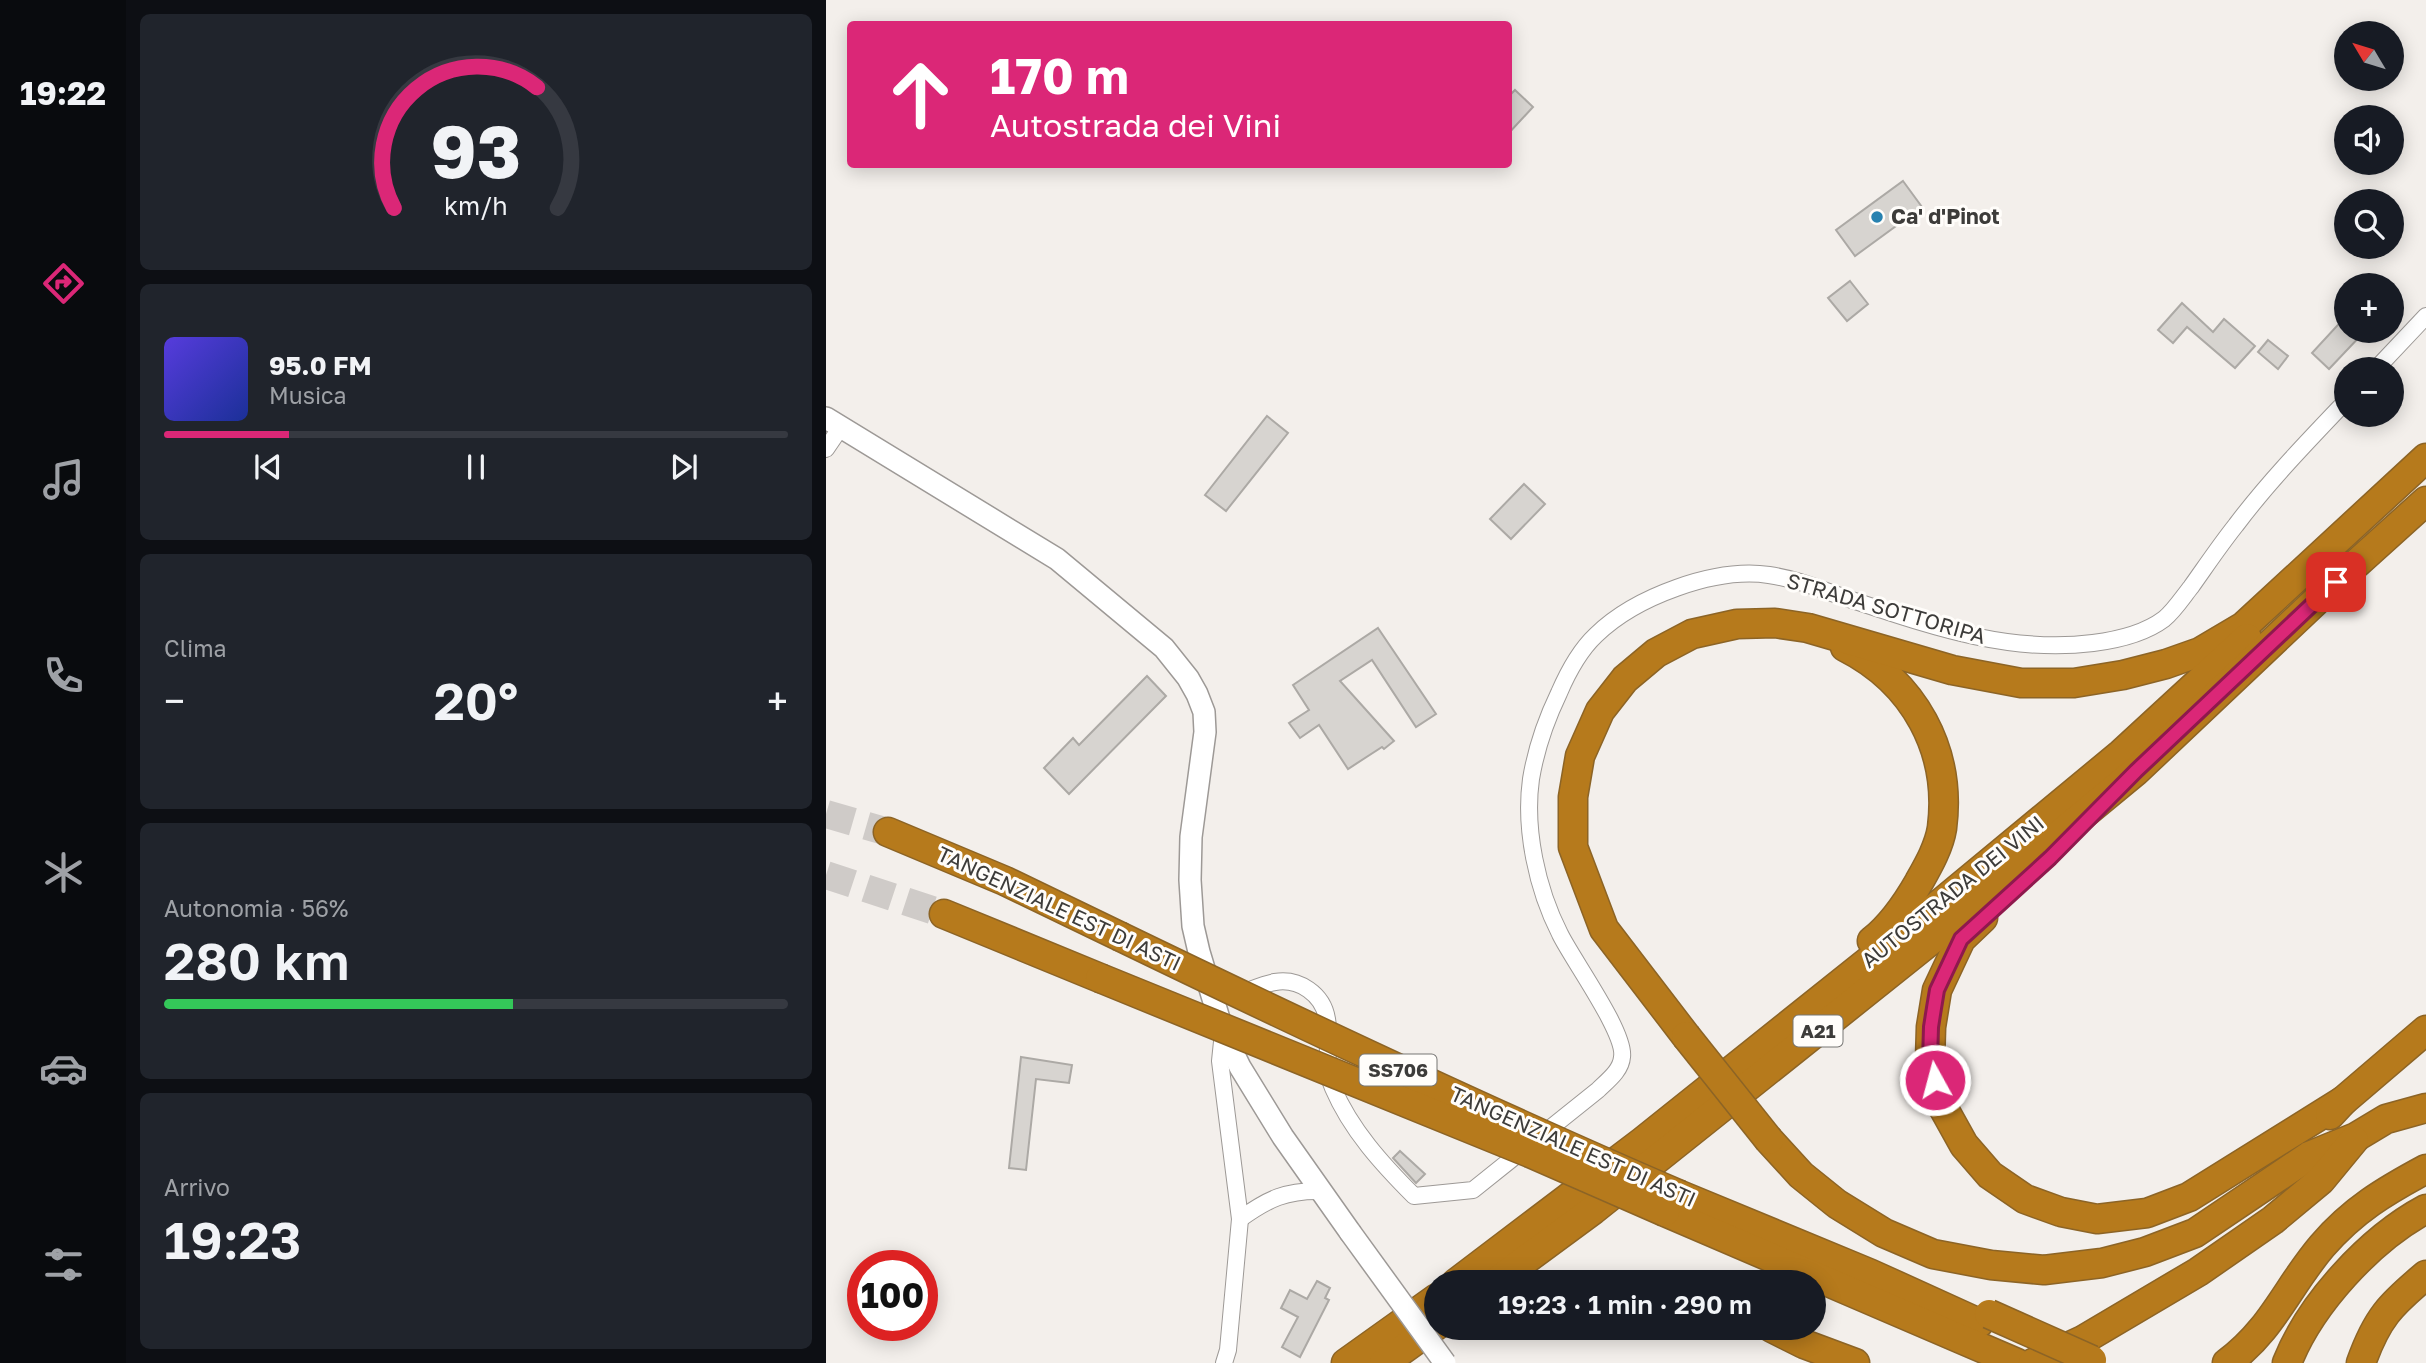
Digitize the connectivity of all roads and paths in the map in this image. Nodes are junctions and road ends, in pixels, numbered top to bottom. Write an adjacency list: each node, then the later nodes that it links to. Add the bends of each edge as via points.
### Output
1 (2426, 316): 2 (street)
2 (2387, 357)
3 (2334, 415): 13 (street, STRADA SOTTORIPA, via 2238,522 2165,618 2119,639 2053,646 2008,644 1945,630 1797,580 1765,575 1732,575 1686,585 1646,600 1595,635 1571,666 1551,709 1531,780 1530,822 1542,891 1559,933 1616,1031 1623,1056 1614,1075 1598,1090 1473,1190 1414,1196 1377,1159 1332,1086 1327,1069 1327,1017 1320,1001 1302,984 1273,982)
4 (834, 423): 5 (street); 13 (street, via 1058,559 1164,648 1188,678 1204,712 1205,732 1190,880 1194,926)
5 (826, 449)
6 (2426, 458): 9 (highway, via 2244,625 2200,652 2166,664 2074,683 2021,683 1952,670)
7 (2426, 471): 19 (highway, AUTOSTRADA DEI VINI / A21, via 2121,754)
8 (2426, 501): 10 (highway, AUTOSTRADA DEI VINI / A21)
9 (1808, 628): 19 (highway, via 1855,652 1893,681 1919,710 1936,747 1944,786 1942,830 1910,898 1878,936 1664,1107); 22 (highway, bridge, via 1737,624 1692,635 1656,653 1625,678 1600,711 1580,755 1573,797 1573,847 1587,889 1604,929 1686,1035 1801,1175 1884,1233 1933,1254 2044,1269 2102,1263 2196,1233)
10 (2136, 771): 16 (highway, via 1961,939 1937,990 1930,1061 1939,1100 1964,1145 1990,1175 2025,1199 2097,1219 2147,1213 2189,1198); 27 (highway, AUTOSTRADA DEI VINI / A21, via 1637,1176)
11 (888, 832): 23 (highway, TANGENZIALE EST DI ASTI / SS706, bridge, via 1005,881 1330,1039 1545,1137)
12 (944, 914): 23 (highway, TANGENZIALE EST DI ASTI / SS706, bridge, via 1517,1148)
13 (1213, 998): 15 (street)
14 (2426, 1030): 16 (highway)
15 (1223, 1032): 21 (street, via 1261,1102); 25 (street, via 1220,1061)
16 (2343, 1101): 22 (highway)
17 (2426, 1108): 18 (highway, via 2386,1119)
18 (2356, 1138): 22 (highway, via 2309,1156); 43 (highway, via 2321,1180 2273,1220 2198,1272 2083,1340)
19 (1642, 1142): 26 (highway, AUTOSTRADA DEI VINI / A21)
20 (2426, 1169): 44 (highway, via 2351,1215 2321,1247 2269,1324)
21 (1322, 1191): 25 (street, via 1282,1194); 39 (street, bridge)
22 (2252, 1195)
23 (1673, 1203): 30 (highway, TANGENZIALE EST DI ASTI / SS706)
24 (2426, 1209): 45 (highway, via 2343,1275)
25 (1240, 1219): 35 (street)
26 (1474, 1270)
27 (1511, 1270)
28 (2426, 1275): 46 (highway, via 2385,1312)
29 (1424, 1307): 36 (highway)
30 (1973, 1332): 34 (highway, TANGENZIALE EST DI ASTI / SS706); 41 (highway); 42 (highway, TANGENZIALE EST DI ASTI / SS706)
31 (1424, 1334): 37 (highway)
32 (1440, 1340): 38 (highway)
33 (1796, 1340): 40 (highway)
34 (2088, 1362)
35 (1224, 1363)
36 (1346, 1363)
37 (1384, 1363)
38 (1409, 1363)
39 (1445, 1363)
40 (1855, 1363)
41 (1988, 1363)
42 (2017, 1363)
43 (2033, 1363)
44 (2227, 1363)
45 (2287, 1363)
46 (2361, 1363)

